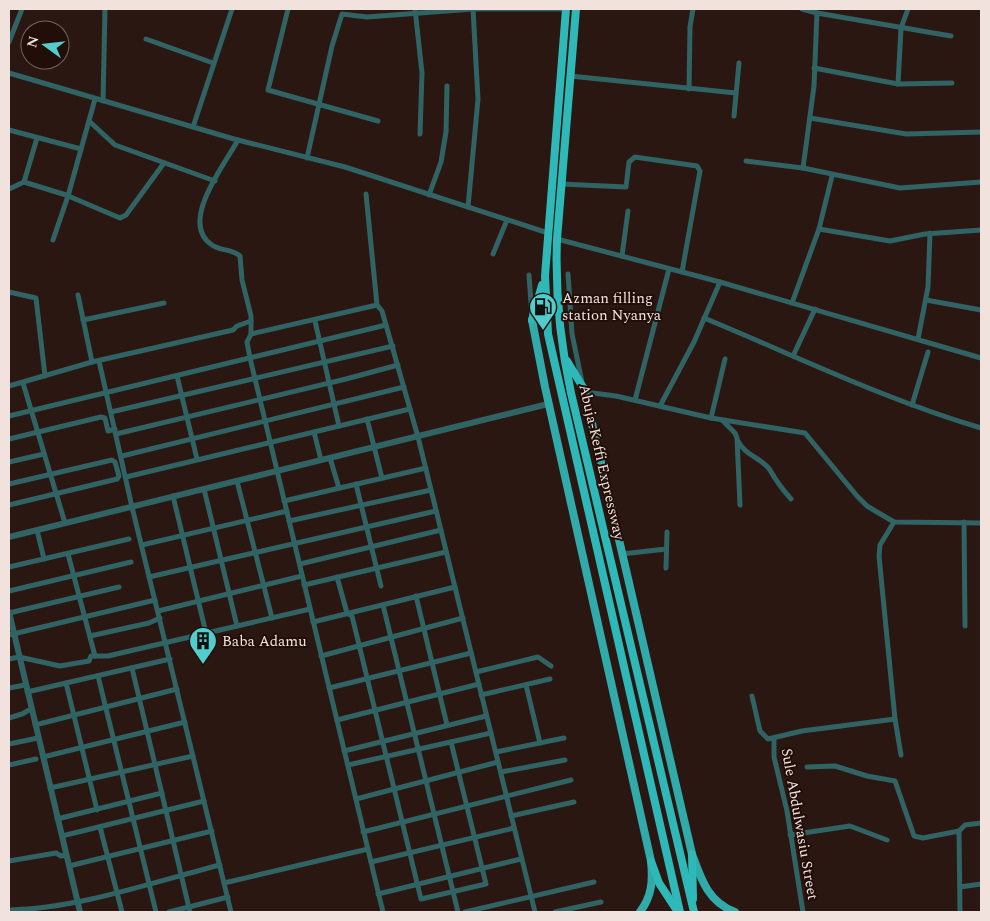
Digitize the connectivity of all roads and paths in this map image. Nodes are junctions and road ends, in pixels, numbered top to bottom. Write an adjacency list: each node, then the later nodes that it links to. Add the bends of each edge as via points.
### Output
1 (22, 9): 16 (street)
2 (105, 9): 28 (street)
3 (232, 9): 17 (street)
4 (288, 9): 29 (street, via 268,90)
5 (473, 9): 6 (street); 11 (street); 54 (street, via 478,99)
6 (566, 9): 59 (highway, Abuja-Keffi Expressway)
7 (576, 9): 21 (highway, Abuja-Keffi Expressway)
8 (694, 9): 25 (street, via 690,27)
9 (802, 9): 12 (street)
10 (908, 9): 13 (street)
11 (415, 12): 29 (street, via 367,16 342,14); 37 (street, via 422,73)
12 (817, 13): 13 (street); 19 (street)
13 (901, 28): 14 (street); 23 (street)
14 (951, 36)
15 (146, 39): 17 (street)
16 (9, 42)
17 (214, 63): 34 (street)
18 (739, 64): 26 (street)
19 (814, 68): 23 (street); 31 (street)
20 (9, 73): 27 (street)
21 (570, 76): 25 (street); 49 (highway, Abuja-Keffi Expressway)
22 (952, 83): 23 (street)
23 (898, 84)
24 (447, 86): 52 (street, via 446,132 441,162)
25 (689, 88): 26 (street)
26 (736, 93): 30 (street)
27 (94, 99): 28 (street); 32 (street)
28 (103, 101): 34 (street)
29 (318, 104): 33 (street); 41 (street)
30 (734, 116)
31 (810, 118): 36 (street, via 906,134); 44 (street)
32 (89, 121): 40 (street); 43 (street, via 115,145)
33 (378, 121)
34 (193, 127): 39 (street)
35 (9, 130): 38 (street)
36 (981, 132)
37 (420, 134)
38 (37, 138): 40 (street); 47 (street)
39 (238, 140): 41 (street); 46 (street)
40 (80, 149): 53 (street)
41 (307, 158): 52 (street)
42 (746, 161): 44 (street)
43 (164, 162): 46 (street); 53 (street, via 124,217)
44 (803, 168): 45 (street)
45 (832, 176): 48 (street, via 906,189); 57 (street)
46 (215, 181): 82 (street, via 201,204 203,236 212,246 240,256)
47 (24, 182): 50 (street); 53 (street)
48 (981, 182)
49 (561, 184): 61 (highway, Abuja-Keffi Expressway); 66 (street, via 626,187 629,162 635,157 697,166 700,171)
50 (9, 189)
51 (366, 194): 76 (street)
52 (430, 195): 54 (street)
53 (68, 196): 62 (street)
54 (468, 207): 56 (street)
55 (628, 211): 64 (street)
56 (507, 220): 59 (street); 63 (street)
57 (819, 229): 60 (street, via 890,241); 75 (street)
58 (981, 230): 60 (street)
59 (548, 233): 69 (highway, Abuja-Keffi Expressway)
60 (930, 233): 73 (street)
61 (557, 239): 64 (street); 89 (highway, Abuja-Keffi Expressway, via 557,308)
62 (53, 240)
63 (493, 254)
64 (622, 256): 65 (street)
65 (669, 269): 66 (street); 110 (street)
66 (682, 272): 70 (street)
67 (568, 274): 106 (street, via 572,334)
68 (528, 275): 81 (street)
69 (545, 276): 81 (highway); 366 (highway, Abuja-Keffi Expressway, via 546,321 552,359)
70 (720, 282): 75 (street); 79 (street)
71 (9, 292): 99 (street, via 36,298)
72 (78, 295): 80 (street)
73 (926, 300): 78 (street); 86 (street)
74 (164, 303): 80 (street)
75 (792, 303): 77 (street)
76 (377, 305): 83 (street); 84 (street)
77 (814, 309): 86 (street); 91 (street)
78 (981, 310)
79 (704, 318): 91 (street); 114 (street)
80 (84, 320): 96 (street)
81 (532, 320): 111 (main road)
82 (251, 321): 85 (street); 95 (street, via 233,330)
83 (315, 321): 85 (street); 87 (street)
84 (386, 325): 87 (street); 88 (street)
85 (251, 334): 92 (street, via 247,342)
86 (918, 339): 93 (street)
87 (320, 341): 92 (street); 97 (street)
88 (393, 346): 97 (street); 98 (street)
89 (563, 351): 106 (highway); 353 (highway, Abuja-Keffi Expressway)
90 (928, 352): 112 (street)
91 (793, 356): 112 (street)
92 (250, 358): 100 (street); 101 (street)
93 (981, 358)
94 (725, 359): 120 (street)
95 (99, 360): 96 (street); 107 (street)
96 (92, 362): 99 (street)
97 (325, 363): 101 (street); 103 (street)
98 (398, 365): 103 (street); 105 (street)
99 (45, 376): 102 (street)
100 (178, 376): 107 (street); 108 (street)
101 (256, 380): 108 (street); 109 (street)
102 (24, 383): 104 (street); 116 (street)
103 (329, 384): 109 (street); 113 (street)
104 (9, 386)
105 (404, 387): 113 (street); 115 (street)
106 (584, 391): 110 (street); 183 (main road, Abuja-Keffi Expressway)
107 (106, 392): 116 (street); 117 (street)
108 (182, 396): 117 (street); 119 (street)
109 (260, 399): 119 (street); 123 (street)
110 (635, 400): 114 (street)
111 (548, 404): 129 (street); 330 (main road)
112 (912, 404): 125 (street)
113 (334, 405): 123 (street); 124 (street)
114 (660, 406): 120 (street)
115 (410, 409): 121 (street); 129 (street)
116 (31, 410): 118 (street); 126 (street)
117 (111, 412): 127 (street)
118 (9, 416)
119 (188, 418): 127 (street); 130 (street)
120 (711, 418): 122 (street)
121 (368, 419): 124 (street); 134 (street)
122 (722, 420): 131 (street); 164 (street, via 805,433 862,501)
123 (266, 422): 130 (street); 133 (street)
124 (338, 426): 128 (street)
125 (981, 428)
126 (37, 432): 127 (street, via 103,417 108,431); 132 (street); 135 (street)
127 (116, 432): 136 (street)
128 (314, 432): 133 (street); 139 (street)
129 (418, 437): 134 (street); 141 (street)
130 (193, 438): 136 (street); 138 (street)
131 (737, 438): 154 (street, via 740,446 770,470); 157 (street)
132 (9, 439)
133 (270, 442): 138 (street); 142 (street)
134 (374, 447): 137 (street); 145 (street)
135 (44, 454): 140 (street); 143 (street)
136 (122, 456): 144 (street)
137 (330, 458): 139 (street); 149 (street)
138 (197, 459): 144 (street)
139 (320, 460): 142 (street)
140 (9, 462)
141 (426, 468): 145 (street); 151 (street)
142 (277, 471): 146 (street); 155 (street)
143 (50, 474): 147 (street); 152 (street); 152 (street, via 112,460 116,462 118,479)
144 (126, 477): 159 (street)
145 (382, 478): 148 (street)
146 (237, 481): 150 (street); 162 (street)
147 (9, 484)
148 (356, 484): 149 (street); 156 (street)
149 (338, 488): 155 (street)
150 (204, 489): 153 (street); 169 (street)
151 (431, 490): 156 (street); 161 (street)
152 (57, 495): 158 (street); 166 (street)
153 (173, 496): 159 (street); 174 (street)
154 (791, 499)
155 (284, 501): 160 (street)
156 (361, 505): 163 (street); 168 (street)
157 (740, 505)
158 (9, 506)
159 (132, 507): 166 (street); 177 (street)
160 (287, 511): 162 (street); 163 (street)
161 (436, 511): 168 (street); 171 (street)
162 (247, 521): 169 (street); 181 (street)
163 (289, 521): 176 (street)
164 (894, 522): 165 (street); 259 (street, via 880,545 879,556)
165 (964, 522): 167 (street); 218 (street)
166 (65, 523): 170 (street)
167 (981, 523)
168 (366, 526): 176 (street); 178 (street)
169 (214, 529): 174 (street); 185 (street)
170 (37, 530): 173 (street); 184 (street)
171 (441, 530): 178 (street); 180 (street)
172 (667, 532): 179 (street)
173 (9, 536)
174 (182, 536): 177 (street); 189 (street)
175 (129, 539): 182 (street)
176 (294, 543): 181 (street); 187 (street)
177 (142, 545): 193 (street)
178 (371, 547): 187 (street); 190 (street)
179 (666, 549): 183 (street); 191 (street)
180 (446, 552): 190 (street); 200 (street)
181 (256, 553): 185 (street); 198 (street)
182 (68, 554): 184 (street); 192 (street)
183 (622, 554): 326 (main road, Abuja-Keffi Expressway)
184 (44, 559): 188 (street)
185 (222, 561): 189 (street); 202 (street)
186 (131, 562): 192 (street)
187 (300, 564): 194 (street)
188 (9, 567)
189 (189, 568): 193 (street); 206 (street)
190 (376, 568): 195 (street); 199 (street)
191 (666, 568)
192 (74, 574): 201 (street); 203 (street)
193 (149, 576): 205 (street)
194 (302, 576): 196 (street); 198 (street)
195 (338, 577): 196 (street); 211 (street)
196 (304, 585): 208 (street)
197 (119, 586): 203 (street)
198 (263, 586): 202 (street); 214 (street)
199 (381, 586)
200 (455, 587): 204 (street); 215 (street)
201 (9, 591)
202 (231, 594): 206 (street); 217 (street)
203 (80, 596): 210 (street); 212 (street)
204 (416, 596): 207 (street); 219 (street)
205 (155, 600): 209 (street); 212 (street)
206 (197, 602): 209 (street); 220 (street)
207 (383, 605): 211 (street); 223 (street)
208 (310, 608): 214 (street); 216 (street)
209 (158, 611): 213 (street)
210 (9, 612): 221 (street)
211 (347, 613): 216 (street); 225 (street, via 352,616)
212 (84, 617): 221 (street); 222 (street)
213 (160, 618): 222 (street); 224 (street)
214 (272, 618): 217 (street)
215 (463, 618): 219 (street); 226 (street)
216 (313, 622): 228 (street)
217 (238, 626): 220 (street)
218 (964, 626)
219 (423, 629): 223 (street); 232 (street)
220 (206, 633): 224 (street)
221 (11, 635): 229 (street)
222 (90, 636): 227 (street)
223 (391, 638): 225 (street); 235 (street)
224 (166, 642): 227 (street, via 108,656); 231 (street)
225 (360, 646): 228 (street); 238 (street)
226 (471, 653): 232 (street); 236 (street)
227 (95, 656): 229 (street, via 89,657 89,661 67,666)
228 (322, 656): 245 (street)
229 (19, 657): 230 (street); 242 (street)
230 (9, 659)
231 (170, 659): 234 (street); 246 (street)
232 (432, 662): 235 (street); 248 (street)
233 (551, 666): 236 (street, via 538,657)
234 (132, 668): 237 (street); 251 (street)
235 (399, 670): 238 (street); 252 (street)
236 (476, 672): 241 (street)
237 (98, 676): 240 (street); 253 (street)
238 (368, 678): 245 (street); 255 (street)
239 (550, 679): 243 (street)
240 (66, 683): 247 (street); 256 (street)
241 (479, 684): 248 (street); 249 (street)
242 (25, 685): 244 (street); 247 (street)
243 (526, 685): 249 (street); 274 (street)
244 (9, 688)
245 (329, 688): 260 (street)
246 (177, 689): 251 (street); 261 (street)
247 (27, 692): 254 (street)
248 (440, 694): 252 (street); 263 (street)
249 (481, 694): 257 (street)
250 (752, 696): 270 (street, via 760,731 768,739)
251 (138, 698): 253 (street); 264 (street)
252 (408, 703): 255 (street); 265 (street)
253 (106, 706): 256 (street); 269 (street)
254 (31, 709): 258 (street); 262 (street)
255 (376, 710): 260 (street); 271 (street)
256 (75, 714): 262 (street); 275 (street)
257 (486, 716): 263 (street); 266 (street)
258 (9, 718)
259 (894, 719): 270 (street, via 802,731); 279 (street)
260 (337, 720): 277 (street)
261 (185, 722): 264 (street); 280 (street)
262 (35, 725): 267 (street)
263 (447, 725): 265 (street)
264 (146, 731): 269 (street); 285 (street)
265 (415, 732): 271 (street); 276 (street)
266 (491, 733): 272 (street); 278 (street)
267 (38, 738): 273 (street); 282 (street)
268 (564, 738): 274 (street)
269 (115, 739): 275 (street); 289 (street)
270 (774, 739): 317 (street, Sule Abdulwasiu Street, via 774,757)
271 (383, 740): 277 (street); 281 (street)
272 (451, 742): 276 (street); 291 (street)
273 (9, 744)
274 (540, 744): 278 (street)
275 (82, 748): 282 (street); 292 (street)
276 (419, 749): 281 (street); 294 (street)
277 (344, 751): 287 (street)
278 (496, 752): 284 (street)
279 (901, 755)
280 (193, 756): 285 (street); 301 (street)
281 (387, 757): 287 (street); 296 (street)
282 (40, 758): 286 (street); 295 (street)
283 (565, 760): 290 (street)
284 (498, 762): 290 (street); 291 (street)
285 (154, 763): 289 (street); 297 (street)
286 (9, 765)
287 (348, 765): 299 (street)
288 (807, 767): 315 (street, via 835,766 895,781 914,836 923,838)
289 (123, 770): 292 (street); 300 (street)
290 (501, 772): 298 (street)
291 (459, 773): 294 (street); 303 (street)
292 (89, 779): 295 (street); 304 (street)
293 (571, 780): 298 (street)
294 (427, 782): 296 (street); 306 (street)
295 (50, 788): 308 (street)
296 (394, 790): 299 (street); 310 (street)
297 (162, 793): 300 (street); 305 (street)
298 (507, 794): 303 (street); 307 (street)
299 (356, 799): 316 (street)
300 (130, 801): 304 (street); 309 (street)
301 (204, 801): 305 (street); 314 (street)
302 (574, 802): 307 (street)
303 (466, 805): 306 (street); 319 (street)
304 (97, 810): 308 (street)
305 (166, 811): 309 (street); 321 (street)
306 (434, 813): 310 (street); 322 (street)
307 (511, 816): 313 (street)
308 (58, 819): 318 (street)
309 (134, 819): 312 (street); 324 (street)
310 (402, 822): 316 (street); 325 (street)
311 (981, 823): 315 (street, via 965,824)
312 (100, 827): 318 (street); 328 (street)
313 (514, 828): 319 (street); 329 (street)
314 (212, 831): 321 (street); 333 (street)
315 (959, 831): 343 (street)
316 (364, 832): 323 (street)
317 (790, 835): 320 (street, via 850,826); 368 (street, Sule Abdulwasiu Street)
318 (62, 836): 327 (street)
319 (475, 837): 322 (street); 335 (street)
320 (887, 840)
321 (173, 841): 324 (street); 336 (street)
322 (442, 844): 325 (street); 337 (street)
323 (368, 849): 332 (street); 340 (street)
324 (142, 850): 328 (street); 338 (street)
325 (410, 852): 332 (street); 341 (street)
326 (692, 854): 353 (highway); 367 (main road, Abuja-Keffi Expressway, via 705,889 721,905)
327 (66, 855): 331 (street, via 56,853); 334 (street)
328 (108, 857): 334 (street); 344 (street)
329 (521, 859): 335 (street); 347 (street)
330 (651, 861): 365 (main road, via 653,885); 366 (highway, via 659,883)
331 (9, 862)
332 (371, 862): 346 (street)
333 (220, 865): 336 (street); 340 (street)
334 (69, 866): 349 (street)
335 (483, 867): 337 (street); 345 (street, via 486,885)
336 (181, 875): 338 (street); 352 (street)
337 (449, 876): 341 (street); 345 (street)
338 (149, 882): 344 (street); 357 (street)
339 (594, 882): 347 (street)
340 (224, 883): 348 (street)
341 (417, 884): 345 (street, via 422,899); 346 (street)
342 (981, 884): 343 (street)
343 (960, 887): 354 (street)
344 (117, 891): 349 (street); 356 (street)
345 (454, 893): 361 (street)
346 (378, 894): 360 (street)
347 (531, 896): 362 (street); 363 (street)
348 (228, 897): 352 (street); 359 (street)
349 (78, 901): 351 (street, via 38,909); 355 (street)
350 (601, 902): 364 (street)
351 (9, 910)
352 (190, 910): 358 (street)
353 (693, 910)
354 (960, 910)
355 (80, 912)
356 (122, 912)
357 (156, 912)
358 (169, 912)
359 (231, 912)
360 (383, 912)
361 (458, 912)
362 (465, 912)
363 (535, 912)
364 (555, 912)
365 (640, 912)
366 (679, 912)
367 (735, 912)
368 (803, 912)

